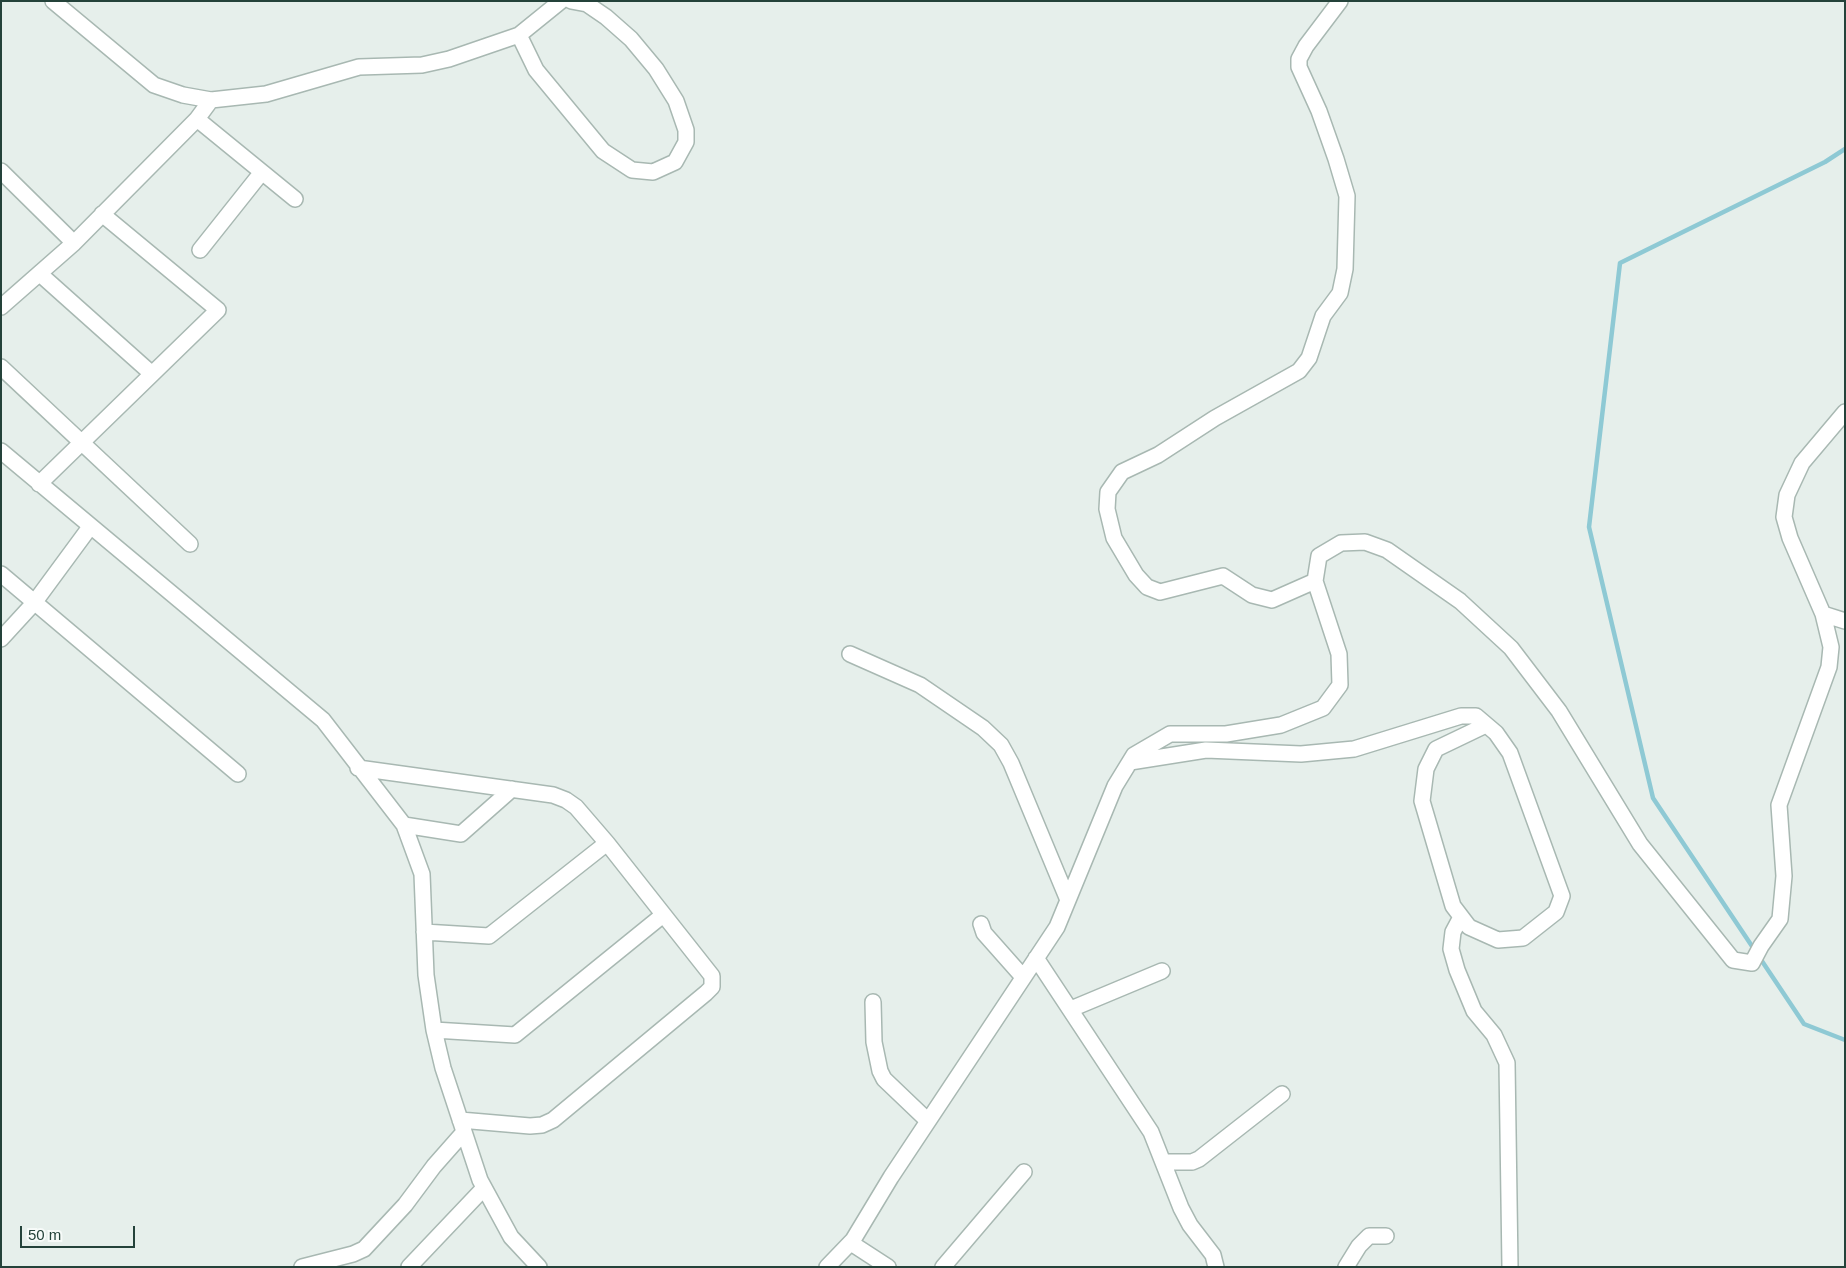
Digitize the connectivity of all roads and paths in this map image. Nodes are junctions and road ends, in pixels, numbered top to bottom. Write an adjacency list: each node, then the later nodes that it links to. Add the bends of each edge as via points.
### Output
1 (53, 1): 6 (street, via 154,85)
2 (561, 1): 5 (street)
3 (571, 1): 5 (street, via 587,4 606,18 631,39 656,69 676,101 686,130 686,142 675,162 653,172 632,170 603,151 536,70)
4 (1340, 1): 25 (street, via 1306,46 1298,67 1319,111 1347,196 1345,269 1340,293 1323,316 1309,358 1299,372 1215,418 1158,455 1122,472 1108,492 1107,509 1114,538 1136,575 1147,587 1160,592 1223,576 1252,596 1272,600)
5 (519, 35): 6 (street, via 422,65 359,67 266,94)
6 (211, 100): 7 (street)
7 (197, 119): 9 (street); 11 (street)
8 (1, 171): 12 (street)
9 (262, 172): 10 (street); 13 (street)
10 (295, 199)
11 (102, 214): 12 (street); 17 (street, via 218,310)
12 (74, 243): 14 (street)
13 (200, 250)
14 (40, 274): 15 (street); 17 (street)
15 (1, 307)
16 (1, 367): 19 (street)
17 (152, 374): 19 (street)
18 (1845, 412): 27 (street, via 1802,463 1787,495 1784,517)
19 (82, 443): 21 (street); 23 (street)
20 (1, 451): 21 (street)
21 (39, 484): 22 (street)
22 (90, 527): 26 (street); 33 (street, via 323,720)
23 (190, 544)
24 (1, 574): 26 (street)
25 (1315, 581): 27 (street, via 1319,556 1341,543 1365,542 1387,550 1460,601 1511,648 1559,711 1640,844 1733,960 1752,963 1780,919 1784,876 1778,805 1829,667 1831,647); 32 (street, via 1339,654 1340,685 1323,708 1281,725 1226,734 1170,734 1134,755)
26 (34, 602): 29 (street); 34 (street)
27 (1824, 614): 28 (street)
28 (1845, 621)
29 (1, 640)
30 (850, 654): 38 (street, via 920,685 983,728 1001,745)
31 (1486, 725): 32 (street, via 1476,716 1461,716 1354,749 1301,754 1206,750); 40 (street, via 1436,749 1426,769 1422,801 1452,906); 40 (street, via 1496,732 1510,754 1562,896 1556,912 1523,938 1498,940 1469,927)
32 (1130, 762): 38 (street, via 1115,786)
33 (358, 768): 35 (street); 36 (street)
34 (238, 774)
35 (512, 789): 36 (street, via 461,834); 37 (street, via 566,800)
36 (404, 826): 42 (street, via 422,874)
37 (607, 843): 39 (street); 42 (street, via 489,936)
38 (1068, 900): 43 (street, via 1057,927)
39 (663, 915): 48 (street, via 515,1034); 51 (street, via 712,976 712,987 554,1120 542,1125)
40 (1461, 917): 65 (street, via 1453,932 1451,949 1457,970 1474,1011 1494,1035 1507,1063)
41 (980, 924): 45 (street, via 984,933)
42 (424, 932): 48 (street)
43 (1036, 958): 45 (street); 47 (street)
44 (1162, 971): 47 (street)
45 (1023, 977): 50 (street)
46 (873, 1002): 50 (street, via 874,1042 880,1071)
47 (1071, 1009): 52 (street, via 1151,1132)
48 (434, 1030): 51 (street)
49 (1282, 1094): 52 (street, via 1199,1159)
50 (928, 1121): 56 (street)
51 (462, 1126): 54 (street); 57 (street, via 405,1205 364,1249)
52 (1163, 1162): 63 (street, via 1181,1208 1213,1255)
53 (1024, 1172): 62 (street)
54 (484, 1188): 58 (street); 59 (street, via 511,1237)
55 (1386, 1236): 64 (street, via 1369,1236)
56 (850, 1243): 60 (street); 61 (street)
57 (302, 1267)
58 (409, 1267)
59 (539, 1267)
60 (827, 1267)
61 (888, 1267)
62 (943, 1267)
63 (1216, 1267)
64 (1346, 1267)
65 (1510, 1267)

